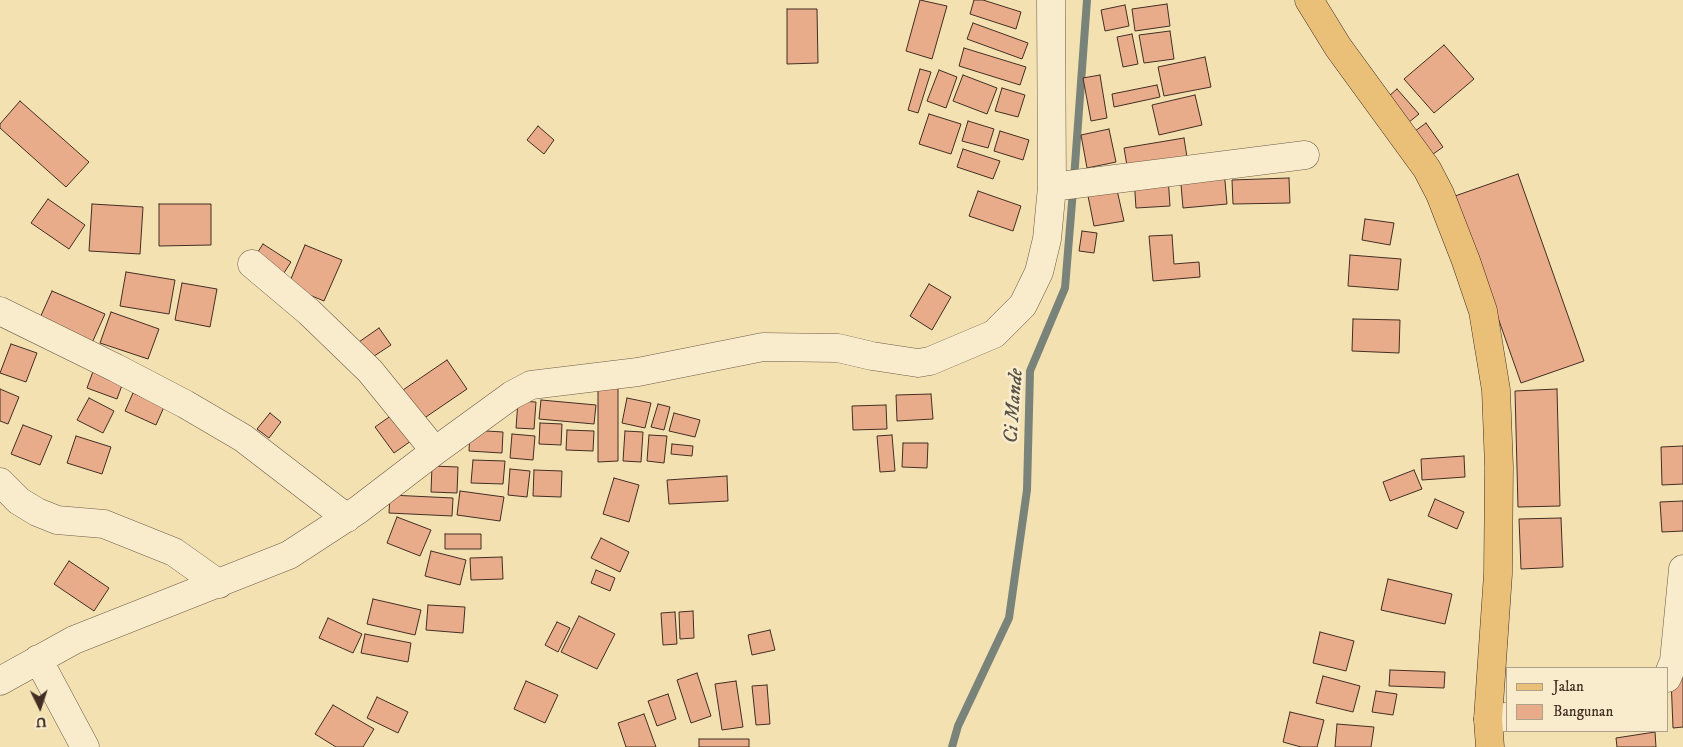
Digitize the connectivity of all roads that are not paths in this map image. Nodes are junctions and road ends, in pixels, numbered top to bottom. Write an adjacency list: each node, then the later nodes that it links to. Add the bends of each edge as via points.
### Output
1 (1051, 0): 4 (street)
2 (1309, 0): 15 (main road, via 1338,47 1427,169 1443,202 1483,311 1496,390 1499,467)
3 (1305, 155): 4 (street)
4 (1067, 186): 7 (street, via 1047,239 1039,272 1023,305 994,334 930,361 906,362 838,348 763,347 638,372 538,383 512,395)
5 (252, 264): 7 (street, via 370,370)
6 (0, 311): 9 (street, via 218,423 243,438)
7 (435, 450): 9 (street)
8 (0, 482): 11 (street, via 19,501 37,512 56,520 104,524 174,552)
9 (347, 518): 11 (street, via 289,556)
10 (1683, 569): 13 (street, via 1674,661)
11 (219, 584): 12 (street, via 74,640)
12 (38, 659): 14 (street); 16 (street)
13 (1668, 676)
14 (0, 681)
15 (1498, 718): 17 (main road)
16 (85, 747)
17 (1490, 747)

